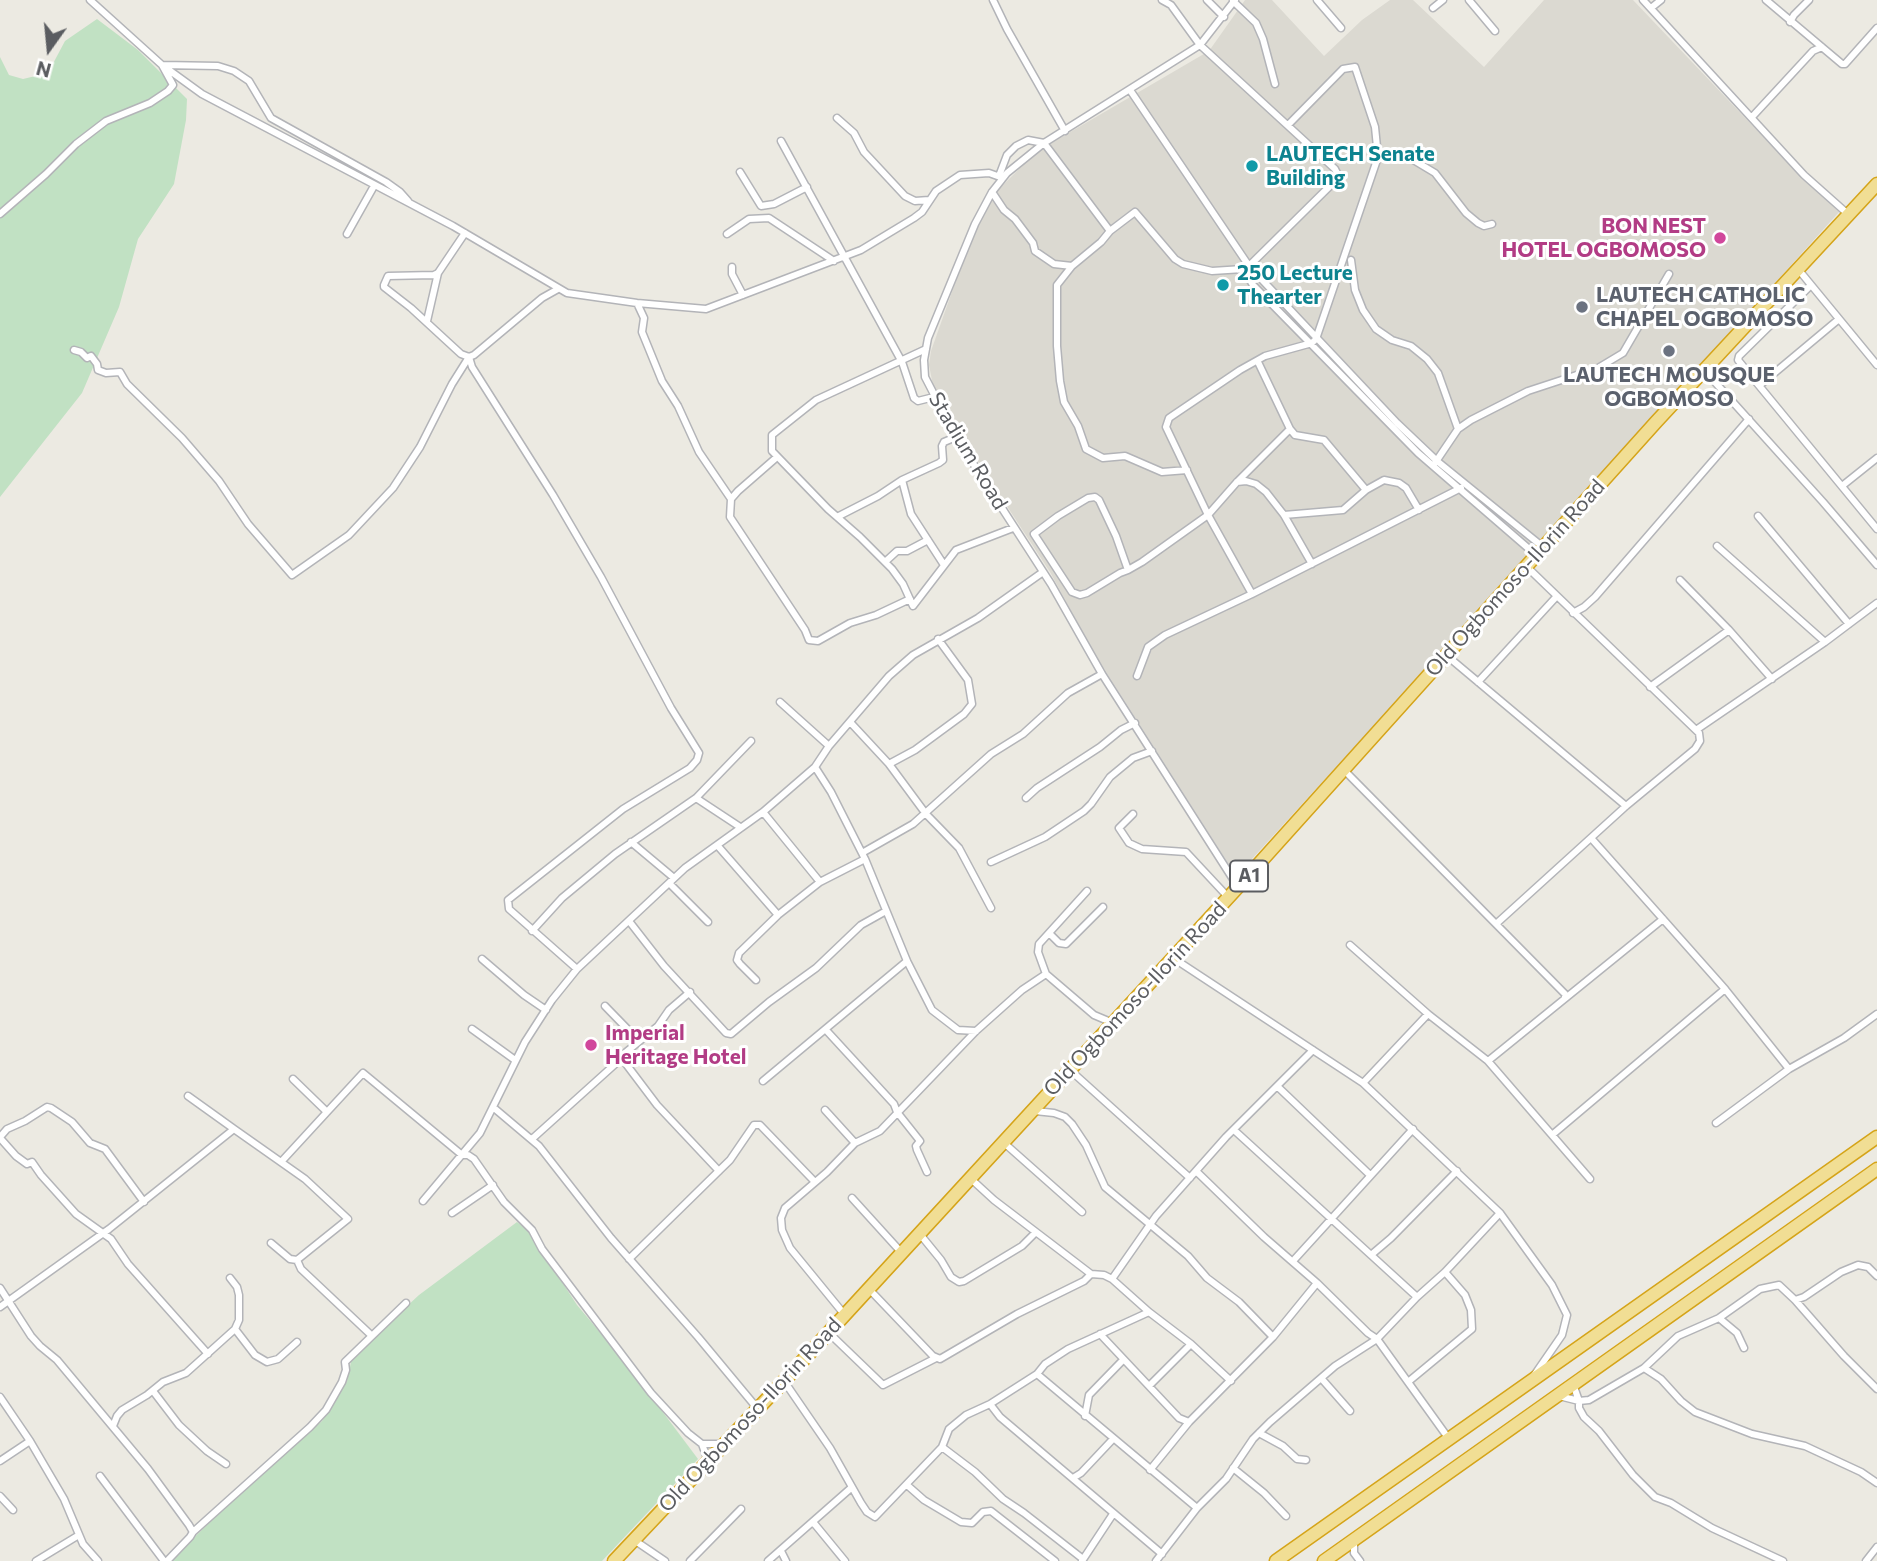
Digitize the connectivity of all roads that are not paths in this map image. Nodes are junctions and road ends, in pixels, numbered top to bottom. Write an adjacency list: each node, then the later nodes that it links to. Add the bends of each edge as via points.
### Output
1 (90, 0): 22 (street)
2 (993, 0): 28 (street)
3 (1162, 0): 20 (street, via 1171,5)
4 (1207, 0): 15 (street)
5 (1317, 0): 17 (street)
6 (1443, 0): 13 (street)
7 (1469, 0): 19 (street)
8 (1643, 0): 14 (street)
9 (1661, 0): 14 (street)
10 (1766, 0): 16 (street)
11 (1809, 0): 16 (street)
12 (1233, 1): 15 (street, Stadium Road); 23 (street, via 1260,31)
13 (1433, 8)
14 (1651, 8): 25 (street)
15 (1224, 17): 20 (street, Stadium Road)
16 (1790, 22): 21 (street)
17 (1341, 28)
18 (1877, 28): 21 (street, via 1845,64)
19 (1495, 31)
20 (1200, 45): 24 (street, Stadium Road); 27 (street)
21 (1822, 47): 25 (street, via 1813,51)
22 (162, 65): 35 (street, via 202,94); 39 (street, via 218,66 234,71 249,81 271,118 386,182); 41 (street, via 173,85 168,91 106,121)
23 (1275, 84)
24 (1130, 90): 28 (street, Stadium Road); 54 (street)
25 (1752, 117): 42 (street, via 1804,175)
26 (837, 118): 38 (street, via 905,196)
27 (1288, 125): 31 (street, via 1343,69 1355,67 1375,127); 54 (street, via 1338,175)
28 (1065, 131): 30 (street, Stadium Road)
29 (782, 141): 36 (street)
30 (1044, 143): 33 (street, Stadium Road); 33 (street, via 1028,140 1016,146 1007,155); 45 (street)
31 (1377, 157): 44 (street, via 1410,158 1434,173 1478,223); 64 (street)
32 (740, 172): 40 (street)
33 (1001, 177): 37 (street, Stadium Road); 38 (street, via 960,175)
34 (1877, 184): 42 (highway, Old Ogbomoso-Ilorin Road / A1)
35 (374, 186): 39 (street); 47 (street)
36 (807, 187): 40 (street); 49 (street)
37 (992, 192): 52 (street, via 1035,250 1054,264); 65 (street, Stadium Road)
38 (929, 200): 49 (street, via 914,218)
39 (409, 203): 46 (street)
40 (761, 206): 43 (street)
41 (0, 214)
42 (1849, 215): 55 (highway, Old Ogbomoso-Ilorin Road / A1)
43 (760, 218): 48 (street, via 749,219); 51 (street, via 769,218)
44 (1492, 224)
45 (1110, 231): 52 (street); 54 (street, via 1135,212 1183,264 1212,271)
46 (465, 233): 56 (street); 59 (street)
47 (346, 234)
48 (727, 234)
49 (845, 257): 51 (street); 68 (street)
50 (1351, 260): 76 (street, via 1363,310 1376,329 1427,359 1438,373)
51 (834, 261): 60 (street)
52 (1072, 266): 81 (street, via 1057,285 1057,346 1064,402 1086,449 1103,458 1125,456 1162,472)
53 (732, 267): 60 (street)
54 (1246, 268): 64 (street)
55 (1798, 270): 58 (street); 71 (highway, Old Ogbomoso-Ilorin Road / A1)
56 (438, 273): 63 (street); 63 (street, via 388,276 384,281 384,287)
57 (1670, 274): 76 (street, via 1623,353 1612,362 1528,391)
58 (1811, 285): 62 (street); 72 (street, via 1739,356)
59 (558, 289): 61 (street); 67 (street)
60 (743, 295): 61 (street, via 706,309)
61 (637, 303): 88 (street, via 644,318 642,332 662,380 699,452)
62 (1839, 319): 70 (street); 72 (street)
63 (427, 321): 67 (street)
64 (1314, 341): 69 (street); 80 (street)
65 (926, 349): 68 (street); 73 (street, Stadium Road, via 925,377)
66 (74, 350): 67 (street, via 91,356 98,370 120,372 219,481 292,575 349,535 393,488)
67 (469, 357): 157 (street, via 699,753 690,768 623,809 508,900 509,909)
68 (902, 362): 73 (street, via 915,399); 78 (street, via 825,394 782,426 771,439)
69 (1258, 362): 75 (street); 81 (street, via 1229,376 1169,418 1168,433)
70 (1877, 365)
71 (1704, 370): 74 (street); 98 (highway, Old Ogbomoso-Ilorin Road / A1)
72 (1760, 385): 85 (street)
73 (934, 397): 77 (street, Stadium Road)
74 (1749, 419): 102 (street); 111 (street, via 1595,597)
75 (1290, 429): 83 (street); 86 (street, via 1296,435 1324,440)
76 (1458, 429): 80 (street)
77 (956, 437): 82 (street, via 944,442 943,460); 94 (street, Stadium Road)
78 (777, 457): 88 (street); 93 (street)
79 (1877, 458): 85 (street)
80 (1434, 464): 84 (street); 87 (street)
81 (1187, 470): 90 (street)
82 (902, 480): 93 (street); 96 (street, via 908,508)
83 (1237, 482): 90 (street); 91 (street, via 1256,484)
84 (1466, 485): 87 (street); 98 (street)
85 (1842, 486): 95 (street)
86 (1366, 490): 89 (street, via 1384,480 1399,483); 91 (street, via 1343,510)
87 (1458, 490): 89 (street); 98 (street)
88 (731, 499): 109 (street, via 735,526 810,641)
89 (1419, 510): 100 (street)
90 (1208, 515): 104 (street); 107 (street)
91 (1284, 515): 100 (street)
92 (1758, 516): 112 (street)
93 (837, 517): 99 (street)
94 (1013, 528): 101 (street, via 959,548); 105 (street, Stadium Road)
95 (1877, 529)
96 (928, 540): 99 (street, via 897,551); 101 (street)
97 (1717, 546): 115 (street)
98 (1539, 551): 103 (highway, Old Ogbomoso-Ilorin Road / A1)
99 (885, 562): 109 (street)
100 (1312, 564): 107 (street)
101 (944, 565): 109 (street, via 913,606)
102 (1877, 565)
103 (1526, 566): 108 (street); 116 (highway, Old Ogbomoso-Ilorin Road / A1)
104 (1128, 570): 104 (street, via 1095,497 1034,534 1072,592 1087,593)
105 (1043, 572): 114 (street, via 978,618); 117 (street, Stadium Road)
106 (1680, 580): 113 (street)
107 (1252, 594): 118 (street, via 1147,647)
108 (1557, 596): 111 (street); 120 (street)
109 (910, 599)
110 (1877, 603): 112 (street)
111 (1573, 613): 121 (street)
112 (1849, 624): 115 (street)
113 (1729, 630): 119 (street); 121 (street)
114 (938, 639): 123 (street, via 889,676); 129 (street, via 968,680 972,704 915,750)
115 (1825, 642): 119 (street)
116 (1446, 655): 120 (street); 131 (highway, Old Ogbomoso-Ilorin Road / A1)
117 (1102, 674): 124 (street, Stadium Road); 136 (street, via 1069,693 1023,734 983,760)
118 (1136, 676)
119 (1772, 679): 125 (street)
120 (1478, 682): 134 (street)
121 (1650, 687): 125 (street)
122 (780, 702): 127 (street)
123 (850, 722): 127 (street); 129 (street)
124 (1135, 723): 128 (street, Stadium Road); 133 (street)
125 (1696, 730): 134 (street, via 1700,737 1695,750)
126 (751, 741): 132 (street)
127 (829, 746): 130 (street)
128 (1153, 751): 143 (street, via 1133,758 1110,777 1084,811 1045,837); 146 (street, Stadium Road)
129 (889, 764): 136 (street)
130 (815, 767): 135 (street); 142 (street)
131 (1343, 769): 146 (highway, Old Ogbomoso-Ilorin Road / A1); 156 (street)
132 (696, 798): 138 (street); 140 (street)
133 (1026, 798)
134 (1626, 806): 139 (street)
135 (763, 812): 138 (street); 145 (street)
136 (926, 814): 142 (street); 150 (street, via 959,848)
137 (1133, 814): 148 (street, via 1119,828 1129,843 1142,849 1186,852)
138 (740, 827): 141 (street)
139 (1591, 838): 153 (street); 156 (street)
140 (631, 842): 144 (street); 157 (street, via 562,898)
141 (717, 845): 144 (street); 152 (street)
142 (864, 856): 145 (street); 151 (street)
143 (991, 862)
144 (671, 880): 154 (street); 155 (street)
145 (820, 882): 152 (street)
146 (1238, 887): 148 (highway, Old Ogbomoso-Ilorin Road / A1)
147 (1087, 891): 158 (street)
148 (1228, 897): 160 (highway, Old Ogbomoso-Ilorin Road / A1)
149 (1103, 907): 158 (street, via 1066,944)
150 (991, 908)
151 (886, 911): 162 (street); 167 (street, via 861,925 816,968 731,1034)
152 (778, 915): 165 (street, via 737,957)
153 (1663, 919): 166 (street); 168 (street)
154 (628, 921): 163 (street); 167 (street)
155 (708, 922)
156 (1496, 924): 168 (street)
157 (532, 931): 163 (street)
158 (1049, 933): 164 (street, via 1037,948)
159 (1350, 945): 171 (street)
160 (1173, 958): 173 (highway, Old Ogbomoso-Ilorin Road / A1); 178 (street)
161 (482, 959): 170 (street)
162 (907, 961): 175 (street); 176 (street, via 932,1010 958,1030)
163 (577, 970): 170 (street)
164 (1046, 974): 173 (street, via 1090,1012); 176 (street)
165 (756, 980)
166 (1725, 989): 182 (street); 200 (street)
167 (690, 992): 177 (street)
168 (1567, 995): 181 (street)
169 (606, 1006): 177 (street)
170 (546, 1010): 180 (street)
171 (1427, 1014): 181 (street); 186 (street)
172 (1877, 1014): 182 (street)
173 (1113, 1023): 183 (highway, Old Ogbomoso-Ilorin Road / A1)
174 (472, 1028): 180 (street)
175 (826, 1030): 185 (street); 189 (street)
176 (976, 1031): 190 (street)
177 (639, 1041): 179 (street)
178 (1313, 1050): 186 (street); 187 (street)
179 (623, 1058): 203 (street); 209 (street, via 657,1105)
180 (515, 1060): 191 (street)
181 (1488, 1061): 200 (street)
182 (1788, 1069): 196 (street)
183 (1070, 1070): 193 (highway, Old Ogbomoso-Ilorin Road / A1); 215 (street)
184 (293, 1079): 194 (street)
185 (763, 1082)
186 (1363, 1083): 198 (street)
187 (1278, 1087): 199 (street); 213 (street)
188 (188, 1096): 197 (street)
189 (894, 1104): 190 (street); 195 (street)
190 (906, 1104): 195 (street)
191 (494, 1108): 203 (street); 206 (street)
192 (825, 1110): 205 (street)
193 (1031, 1111): 204 (highway, Old Ogbomoso-Ilorin Road / A1); 226 (street, via 1065,1117 1086,1146 1105,1187)
194 (327, 1112): 206 (street, via 363,1073); 207 (street)
195 (897, 1112): 205 (street, via 880,1131); 212 (street, via 920,1141 916,1150)
196 (1716, 1123)
197 (234, 1129): 207 (street); 221 (street)
198 (1413, 1129): 211 (street); 213 (street)
199 (1234, 1130): 210 (street); 225 (street)
200 (1552, 1135): 216 (street)
201 (1877, 1137): 270 (highway)
202 (0, 1138): 221 (street, via 7,1129 51,1108 72,1122 90,1143 105,1149); 229 (street, via 16,1156 27,1164 32,1162 70,1209)
203 (533, 1139): 233 (street)
204 (1003, 1142): 214 (highway, Old Ogbomoso-Ilorin Road / A1); 222 (street)
205 (855, 1143): 217 (street)
206 (461, 1155): 218 (street, via 474,1159); 220 (street)
207 (281, 1162): 234 (street, via 348,1219)
208 (1877, 1169): 271 (highway)
209 (719, 1171): 217 (street, via 749,1129 758,1124); 233 (street)
210 (1196, 1171): 215 (street); 235 (street)
211 (1457, 1171): 224 (street); 232 (street)
212 (928, 1172)
213 (1370, 1175): 225 (street)
214 (970, 1178): 227 (highway, Old Ogbomoso-Ilorin Road / A1); 228 (street)
215 (1190, 1178): 226 (street)
216 (1590, 1179)
217 (814, 1181): 250 (street, via 785,1209 782,1230 790,1248)
218 (493, 1185): 223 (street); 288 (street, via 532,1230 651,1393)
219 (852, 1198): 231 (street)
220 (424, 1201)
221 (144, 1202): 229 (street)
222 (1082, 1212)
223 (452, 1213)
224 (1500, 1213): 236 (street); 270 (street, via 1552,1285 1567,1315 1562,1335)
225 (1332, 1219): 232 (street); 235 (street)
226 (1150, 1225): 240 (street); 256 (street, via 1239,1301)
227 (919, 1233): 228 (street, via 959,1282); 231 (highway, Old Ogbomoso-Ilorin Road / A1)
228 (1035, 1233): 237 (street)
229 (102, 1235): 245 (street); 261 (street, via 111,1239)
230 (271, 1243): 234 (street)
231 (901, 1252): 243 (highway, Old Ogbomoso-Ilorin Road / A1)
232 (1371, 1255): 244 (street)
233 (629, 1259): 279 (street)
234 (297, 1260): 255 (street)
235 (1293, 1261): 241 (street)
236 (1445, 1272): 244 (street); 269 (street, via 1465,1295 1472,1329)
237 (1091, 1274): 240 (street); 262 (street)
238 (1877, 1276): 246 (street, via 1858,1265)
239 (230, 1278): 252 (street, via 239,1295)
240 (1112, 1279): 249 (street)
241 (1317, 1283): 256 (street); 257 (street)
242 (0, 1288): 245 (street)
243 (868, 1288): 250 (highway, Old Ogbomoso-Ilorin Road / A1); 262 (street)
244 (1416, 1297): 257 (street)
245 (10, 1300): 248 (street); 283 (street, via 31,1336)
246 (1795, 1300): 251 (street, via 1774,1285 1760,1289); 273 (street)
247 (405, 1303): 255 (street)
248 (0, 1307)
249 (1149, 1312): 254 (street); 259 (street)
250 (844, 1314): 253 (highway, Old Ogbomoso-Ilorin Road / A1)
251 (1719, 1318): 260 (street, via 1737,1333); 264 (street, via 1678,1336)
252 (235, 1329): 258 (street, via 267,1362 278,1359); 261 (street)
253 (828, 1332): 262 (street, via 883,1385); 267 (highway, Old Ogbomoso-Ilorin Road / A1)
254 (1100, 1334): 263 (street); 265 (street, via 1058,1355)
255 (371, 1335): 311 (street, via 345,1362 342,1382 326,1410)
256 (1273, 1337): 268 (street)
257 (1377, 1339): 266 (street); 269 (street)
258 (297, 1342)
259 (1191, 1344): 268 (street); 272 (street)
260 (1744, 1348)
261 (208, 1353): 274 (street, via 186,1373)
262 (936, 1358)
263 (1124, 1360): 272 (street); 281 (street, via 1089,1395)
264 (1644, 1368): 277 (street, via 1589,1400); 299 (street, via 1695,1412 1752,1434 1805,1446)
265 (1037, 1374): 278 (street); 281 (street)
266 (1321, 1378): 280 (street); 284 (street)
267 (784, 1381): 279 (highway, Old Ogbomoso-Ilorin Road / A1); 301 (street)
268 (1231, 1381): 282 (street)
269 (1408, 1382): 286 (street)
270 (1530, 1382): 286 (highway)
271 (1573, 1384): 275 (highway); 277 (street)
272 (1149, 1386): 282 (street, via 1179,1418)
273 (1877, 1390)
274 (153, 1391): 283 (street, via 122,1409); 294 (street, via 179,1425)
275 (1557, 1395): 277 (street); 314 (highway)
276 (0, 1397): 287 (street)
277 (1579, 1401): 335 (street, via 1584,1417 1655,1497)
278 (990, 1404): 290 (street, via 949,1429); 298 (street)
279 (757, 1408): 289 (highway, Old Ogbomoso-Ilorin Road / A1)
280 (1350, 1411)
281 (1085, 1416): 285 (street)
282 (1189, 1422): 296 (street)
283 (113, 1426): 311 (street)
284 (1259, 1433): 291 (street, via 1297,1459); 295 (street)
285 (1113, 1439): 296 (street); 298 (street)
286 (1450, 1439): 332 (highway)
287 (30, 1441): 292 (street); 312 (street)
288 (702, 1444): 289 (street); 293 (street)
289 (724, 1444): 293 (highway, Old Ogbomoso-Ilorin Road / A1)
290 (942, 1447): 300 (street); 303 (street)
291 (1306, 1460)
292 (0, 1461)
293 (708, 1461): 313 (highway, Old Ogbomoso-Ilorin Road / A1)
294 (226, 1464)
295 (1234, 1468): 304 (street); 309 (street)
296 (1150, 1470): 304 (street)
297 (100, 1476): 323 (street)
298 (1073, 1478): 308 (street)
299 (1877, 1483)
300 (907, 1485): 301 (street, via 875,1517); 307 (street, via 961,1522 972,1523 983,1512)
301 (851, 1488): 310 (street)
302 (0, 1496): 306 (street)
303 (1002, 1498): 307 (street); 320 (street)
304 (1197, 1508): 318 (street)
305 (741, 1509): 326 (street)
306 (13, 1510)
307 (992, 1511): 330 (street)
308 (1114, 1514): 318 (street); 320 (street)
309 (1286, 1516)
310 (813, 1522): 316 (street); 329 (street)
311 (192, 1532): 323 (street)
312 (79, 1535): 317 (street); 322 (street)
313 (634, 1540): 324 (highway, Old Ogbomoso-Ilorin Road / A1); 325 (street)
314 (1353, 1540): 333 (highway); 334 (street)
315 (1877, 1547): 336 (street)
316 (781, 1551): 327 (street); 328 (street)
317 (48, 1553): 319 (street); 321 (street)
318 (1163, 1555): 331 (street)
319 (53, 1560)
320 (1082, 1560)
321 (36, 1561)
322 (98, 1561)
323 (165, 1561)
324 (614, 1561)
325 (665, 1561)
326 (690, 1561)
327 (768, 1561)
328 (786, 1561)
329 (845, 1561)
330 (1055, 1561)
331 (1156, 1561)
332 (1276, 1561)
333 (1324, 1561)
334 (1360, 1561)
335 (1783, 1561)
336 (1866, 1561)

